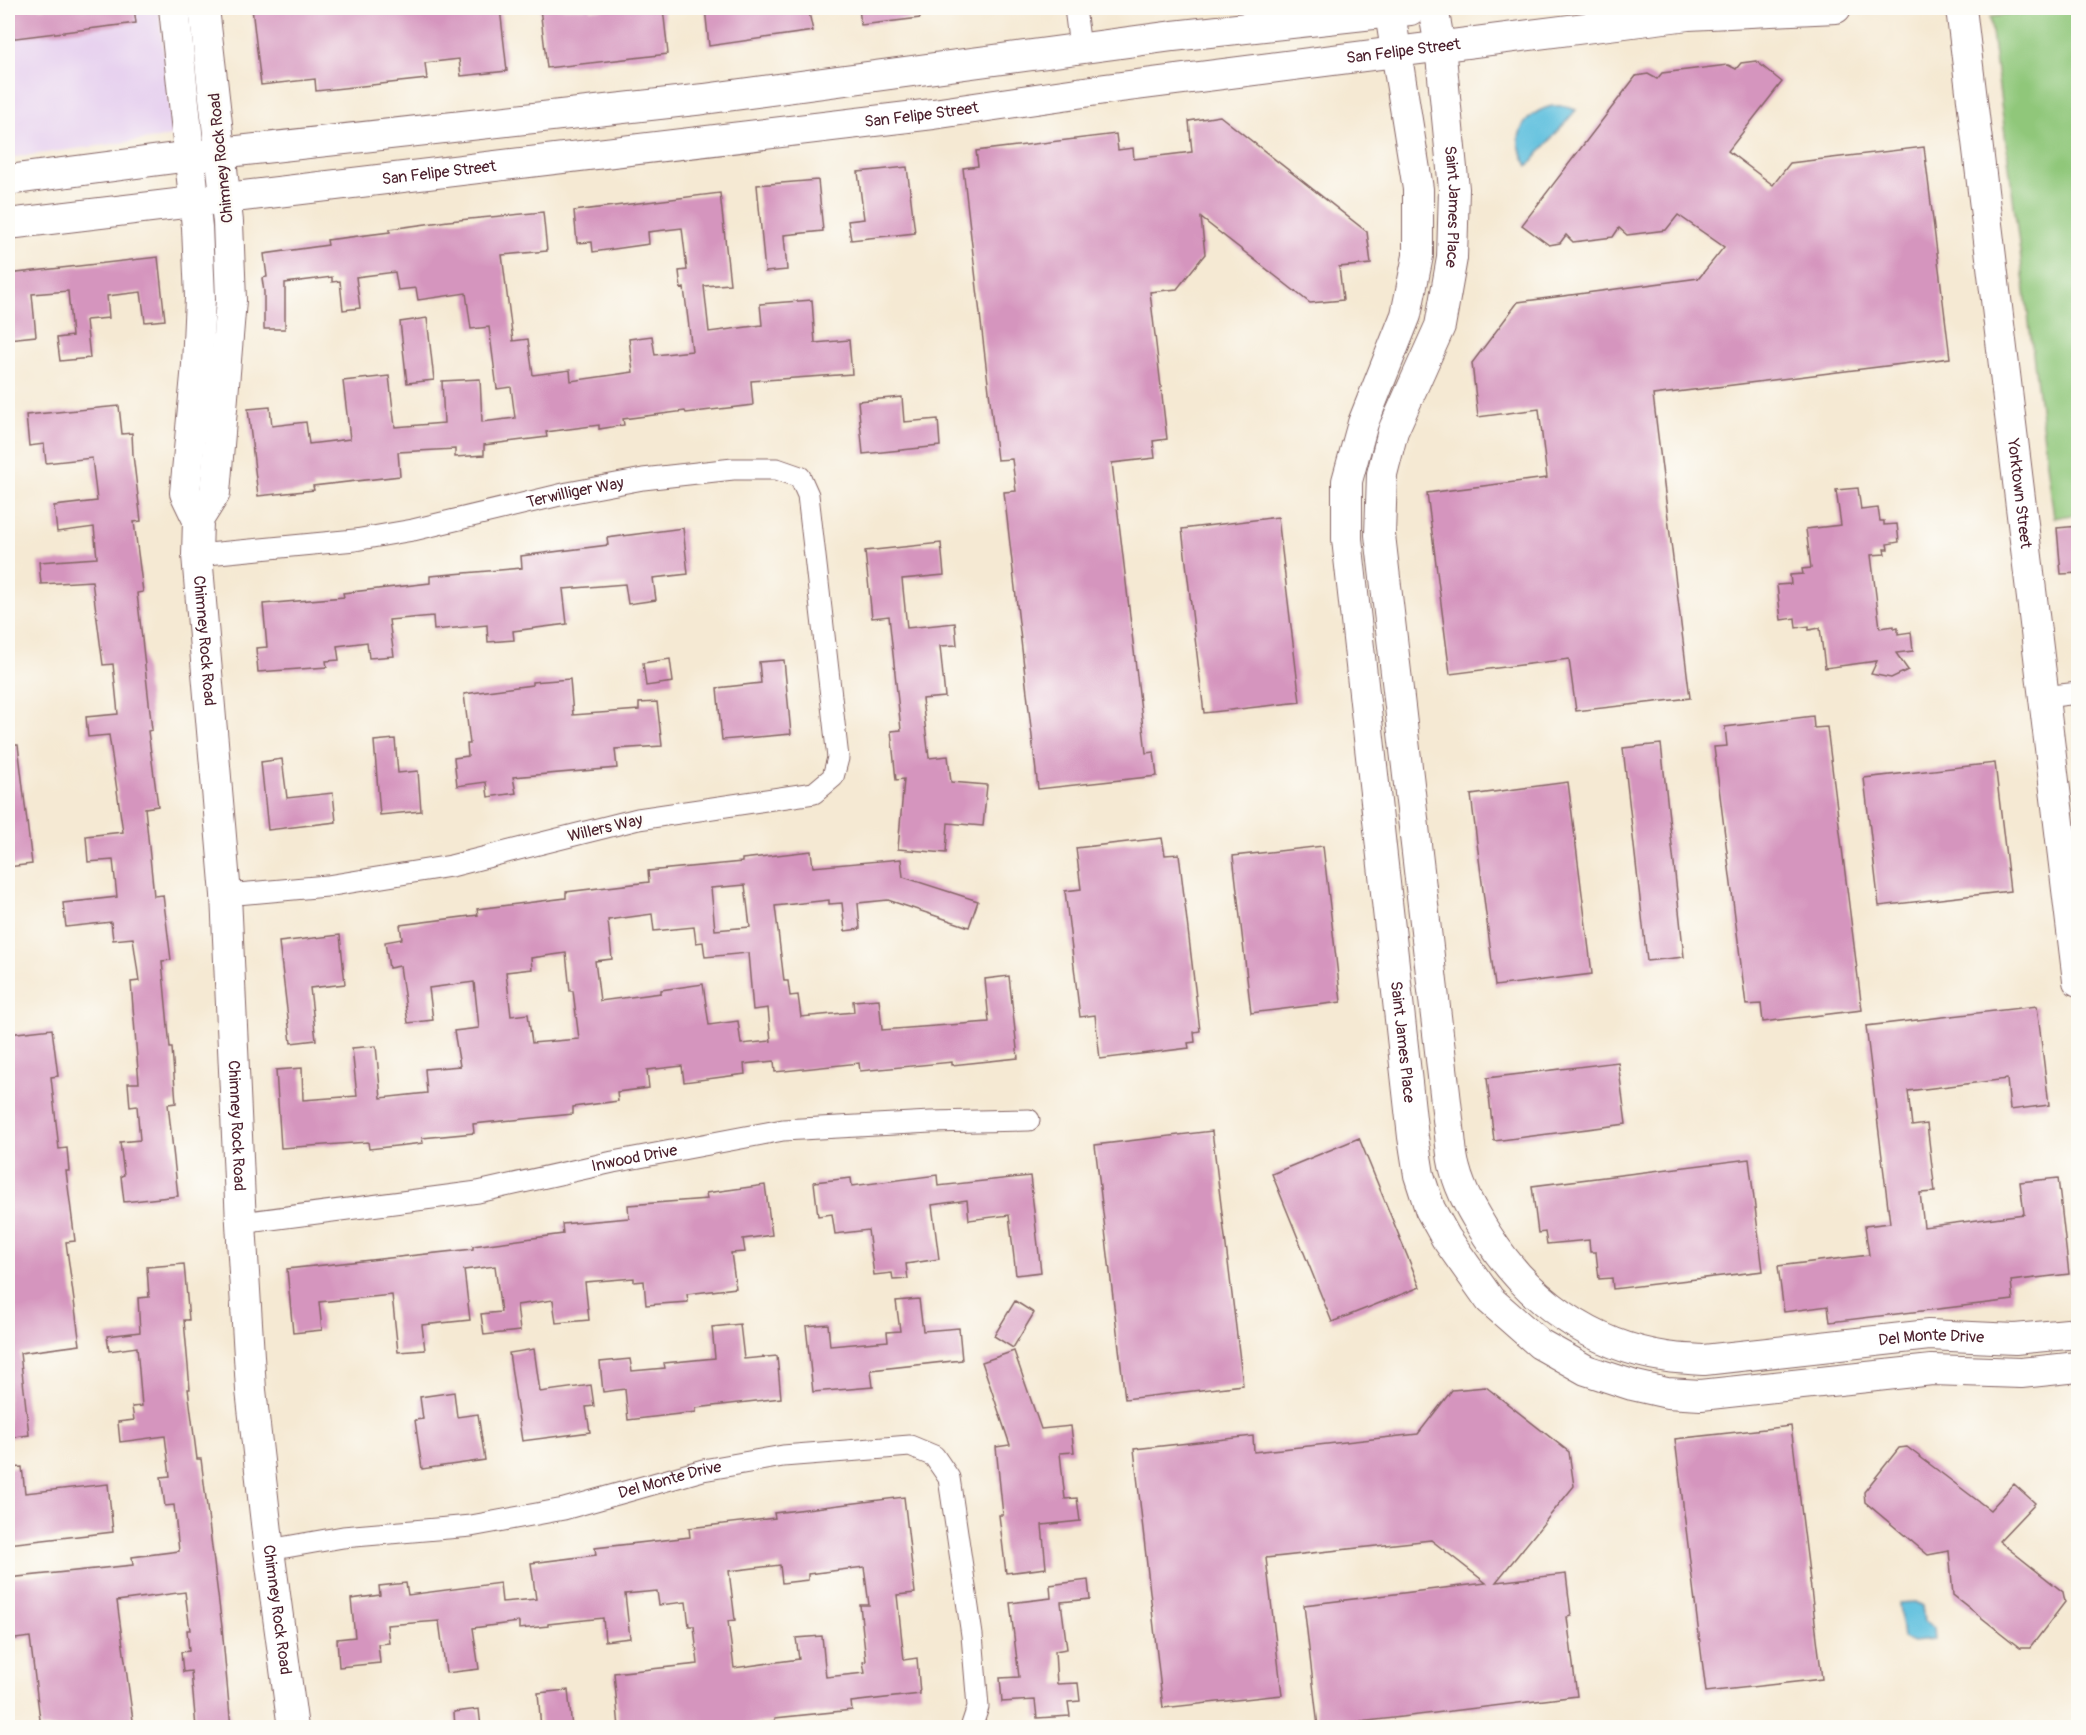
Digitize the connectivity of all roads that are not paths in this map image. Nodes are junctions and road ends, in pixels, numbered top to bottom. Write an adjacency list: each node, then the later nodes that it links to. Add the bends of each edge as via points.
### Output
1 (174, 8): 16 (main road, Chimney Rock Road)
2 (204, 8): 15 (main road, Chimney Rock Road)
3 (1075, 8): 9 (street)
4 (1435, 8): 7 (main road); 8 (main road, Saint James Place)
5 (1836, 8): 8 (main road, San Felipe Street, via 1688,15)
6 (1961, 8): 27 (main road, Yorktown Street)
7 (1390, 12): 9 (main road); 10 (main road, Saint James Place)
8 (1440, 46): 10 (main road, San Felipe Street); 22 (main road, Saint James Place, via 1454,189 1452,258 1440,326)
9 (1080, 48): 11 (main road)
10 (1396, 52): 13 (main road, San Felipe Street); 21 (main road, Saint James Place, via 1418,189 1418,256 1406,315)
11 (927, 70): 12 (main road); 13 (main road)
12 (628, 107): 14 (main road); 15 (main road)
13 (933, 114): 14 (main road, San Felipe Street)
14 (633, 151): 18 (main road, San Felipe Street)
15 (221, 154): 16 (main road); 18 (main road, Chimney Rock Road)
16 (189, 157): 17 (main road); 19 (main road, Chimney Rock Road)
17 (8, 180)
18 (225, 198): 19 (main road, San Felipe Street); 23 (main road, Chimney Rock Road, via 230,332 215,493)
19 (194, 201): 20 (main road, San Felipe Street); 23 (main road, Chimney Rock Road, via 200,298 185,493)
20 (8, 224)
21 (1363, 423): 22 (street); 29 (main road, Saint James Place, via 1347,481 1347,538)
22 (1393, 431): 28 (main road, Saint James Place, via 1382,474 1380,535)
23 (198, 520): 24 (main road, Chimney Rock Road)
24 (197, 555): 25 (street, Terwilliger Way, via 355,540 643,479 733,469 777,469 800,477 808,495); 30 (main road, Chimney Rock Road)
25 (824, 629): 30 (street, Willers Way, via 838,758 833,777 814,793 638,819 451,866 327,886)
26 (2079, 693): 27 (street)
27 (2044, 697): 31 (main road, Yorktown Street)
28 (1408, 777): 29 (street); 34 (main road, Saint James Place, via 1455,1169 1469,1206)
29 (1376, 790): 35 (main road, Saint James Place, via 1419,1175 1430,1209)
30 (226, 895): 33 (main road, Chimney Rock Road)
31 (2079, 981)
32 (1029, 1120): 33 (street, Inwood Drive, via 783,1130 478,1192)
33 (241, 1223): 42 (main road, Chimney Rock Road, via 251,1390)
34 (1499, 1254): 35 (street); 37 (main road, Saint James Place, via 1530,1290 1564,1317)
35 (1473, 1278): 40 (main road, Saint James Place, via 1490,1300 1540,1344 1586,1370)
36 (2079, 1333): 38 (main road, Del Monte Drive, via 2015,1339 1929,1335)
37 (1630, 1349): 38 (main road, Del Monte Drive, via 1704,1360)
38 (1784, 1352): 41 (street)
39 (2079, 1367): 41 (main road, Del Monte Drive, via 2021,1373 1932,1370)
40 (1632, 1385): 41 (main road, Del Monte Drive, via 1701,1395)
41 (1788, 1386)
42 (269, 1550): 43 (main road, Chimney Rock Road); 44 (street, Del Monte Drive, via 343,1537 483,1524 564,1509 703,1470 771,1458 910,1446 934,1456 949,1478 966,1588 978,1707)
43 (293, 1728)
44 (971, 1728)

